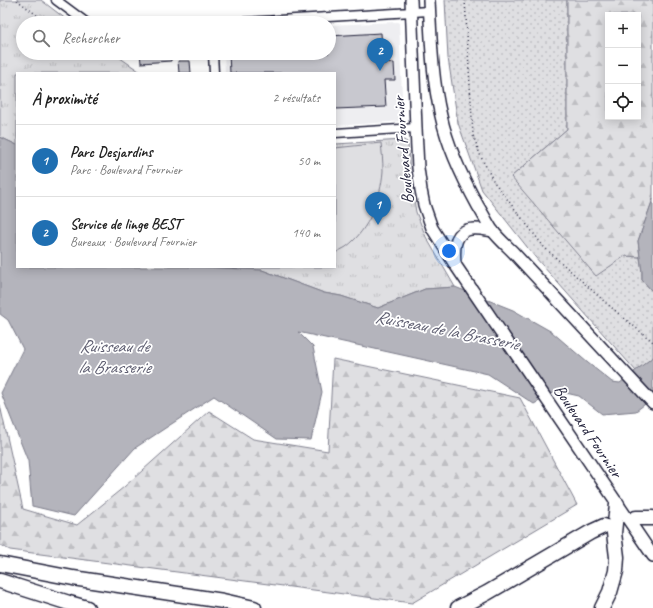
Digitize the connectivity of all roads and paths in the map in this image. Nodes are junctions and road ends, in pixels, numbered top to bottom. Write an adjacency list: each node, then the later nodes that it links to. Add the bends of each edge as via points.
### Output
1 (16, 0): 7 (path)
2 (56, 0): 8 (street)
3 (411, 0): 6 (main road, Boulevard Fournier)
4 (465, 0): 16 (path, via 473,135 494,182 544,247 606,304)
5 (429, 6): 6 (street); 14 (main road, via 436,91 445,133 460,172)
6 (411, 12): 9 (street); 12 (main road, Boulevard Fournier)
7 (38, 16)
8 (78, 16)
9 (336, 17)
10 (213, 60): 11 (street)
11 (214, 72)
12 (416, 128): 13 (street); 15 (main road, Boulevard Fournier, via 418,168 424,205 432,228)
13 (336, 133)
14 (493, 231): 15 (main road, via 467,230 458,237 454,254); 17 (main road)
15 (456, 266): 18 (main road, Boulevard Fournier)
16 (653, 342)
17 (653, 403)
18 (617, 504): 22 (main road, Boulevard Fournier); 28 (highway, via 614,533 616,571 608,598)
19 (636, 518): 20 (highway)
20 (653, 518)
21 (604, 526): 27 (highway)
22 (653, 556)
23 (0, 564): 26 (highway)
24 (0, 581): 25 (highway)
25 (87, 608)
26 (254, 608)
27 (458, 608)
28 (602, 608)

